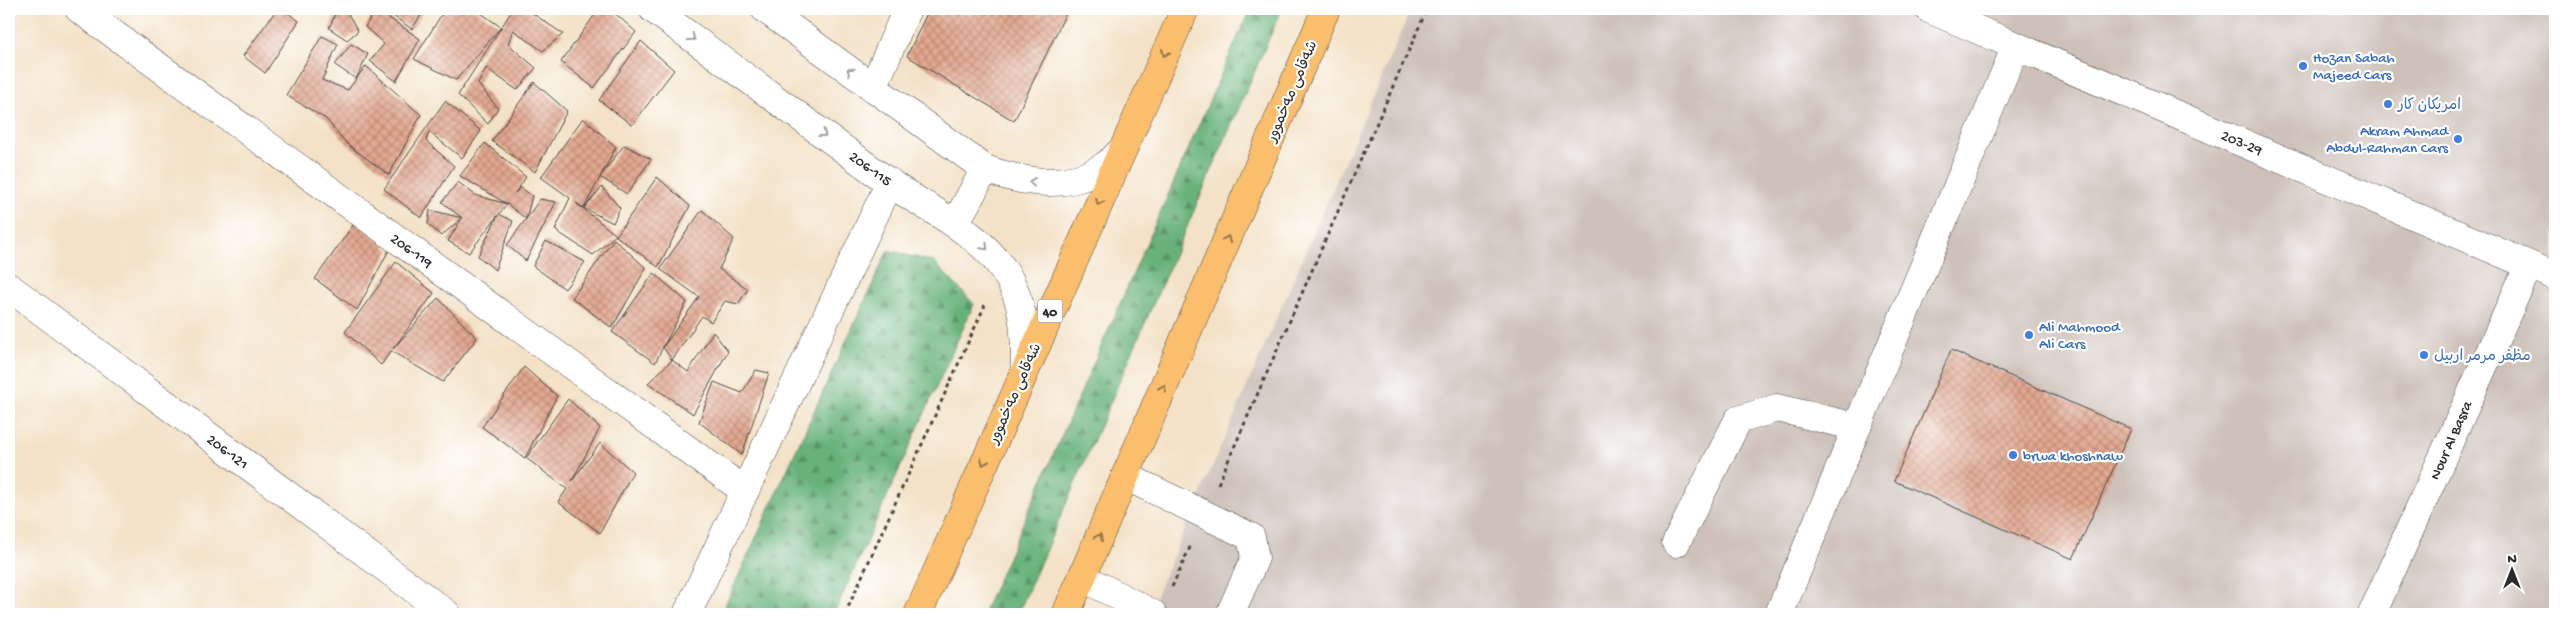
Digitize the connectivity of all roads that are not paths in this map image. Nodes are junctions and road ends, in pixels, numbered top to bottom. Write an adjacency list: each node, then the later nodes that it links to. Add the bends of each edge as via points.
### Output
1 (79, 9): 20 (street, 206-119)
2 (653, 9): 12 (street, 206-115, one-way to 12)
3 (907, 9): 9 (street)
4 (1185, 9): 10 (highway, شەقامی مەخموور / 40, one-way to 10)
5 (1326, 9): 19 (highway, شەقامی مەخموور, one-way to 5)
6 (1929, 9): 8 (street, 203-29)
7 (772, 11): 9 (street, one-way to 7)
8 (2016, 46): 14 (street, 203-29); 18 (street)
9 (873, 88): 11 (street)
10 (1123, 149): 11 (street, one-way to 11, via 1102,168 1066,180 1044,183 1021,180); 17 (highway, شەقامی مەخموور / 40, one-way to 17)
11 (985, 169): 13 (street)
12 (890, 182): 13 (street, 206-115); 20 (street)
13 (955, 224): 17 (street, 206-115, one-way to 17, via 988,249 1017,296 1025,322)
14 (2529, 265): 15 (street, 203-29); 30 (street, Nour Al Basra)
15 (2555, 276)
16 (9, 287): 23 (street, 206-121)
17 (1025, 367): 25 (highway, شەقامی مەخموور / 40, one-way to 25)
18 (1857, 427): 21 (street, via 1777,408 1738,420); 29 (street)
19 (1125, 476): 22 (highway, شەقامی مەخموور, one-way to 19); 28 (street, via 1251,537 1255,558)
20 (745, 491): 24 (street)
21 (1676, 543)
22 (1082, 577): 26 (highway, شەقامی مەخموور); 27 (street)
23 (447, 614)
24 (688, 614)
25 (918, 614)
26 (1066, 614)
27 (1153, 614)
28 (1230, 614)
29 (1779, 614)
30 (2372, 614)

